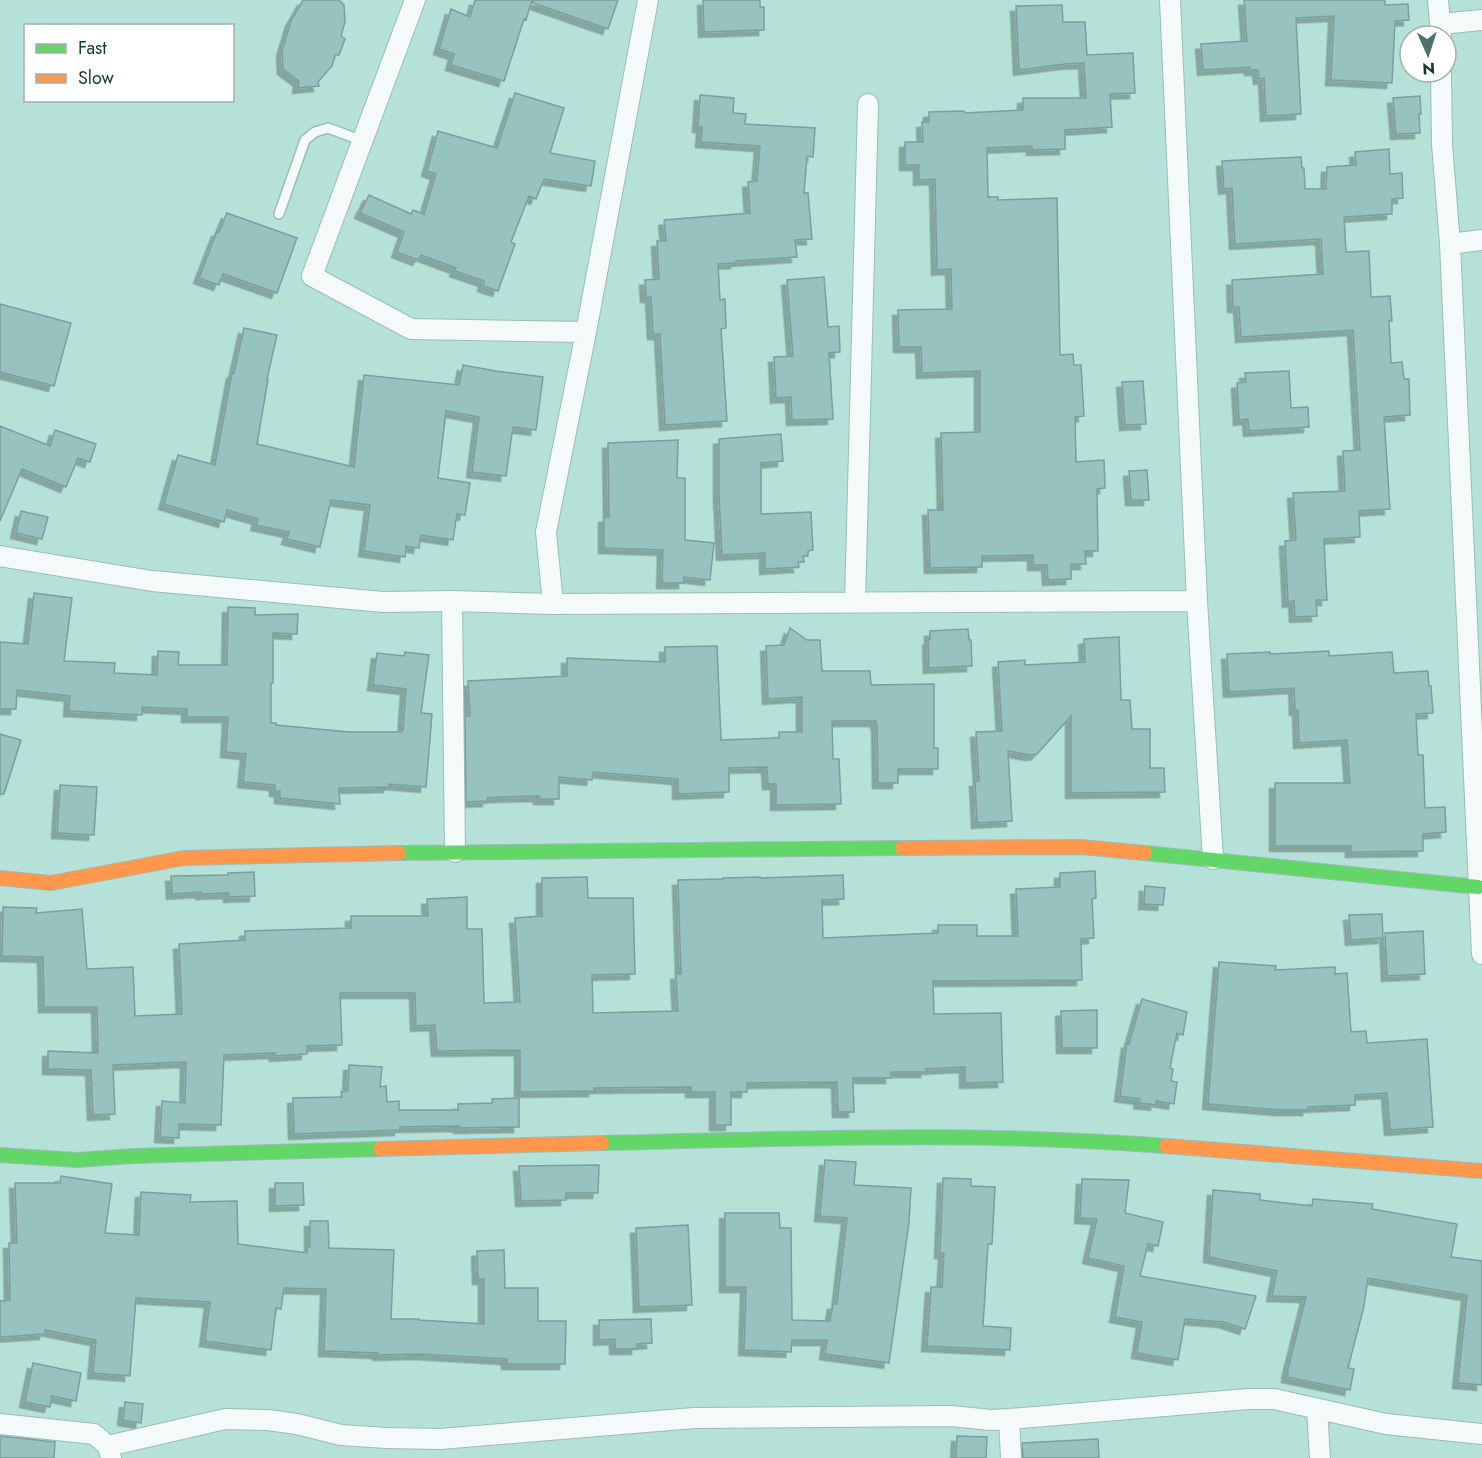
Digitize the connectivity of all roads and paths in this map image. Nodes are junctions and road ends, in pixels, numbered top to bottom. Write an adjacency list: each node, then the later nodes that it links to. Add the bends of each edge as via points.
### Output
1 (415, 0): 10 (street)
2 (648, 0): 14 (street)
3 (1170, 0): 16 (street)
4 (1438, 0): 6 (street)
5 (1482, 20): 7 (street)
6 (1440, 24)
7 (1458, 26)
8 (1441, 84): 13 (street)
9 (868, 104): 18 (street)
10 (363, 141): 11 (lane, via 328,128 305,140); 14 (street, via 312,276 411,329)
11 (279, 214)
12 (1482, 240): 13 (street)
13 (1450, 243): 23 (street)
14 (586, 332): 19 (street, via 546,532)
15 (0, 556): 17 (street, via 152,581 383,602)
16 (1197, 601): 18 (street); 21 (street)
17 (452, 602): 19 (street); 20 (street)
18 (855, 603): 19 (street)
19 (553, 604)
20 (455, 852): 21 (street, via 1081,847); 22 (street, via 184,858 51,883)
21 (1213, 859): 23 (street)
22 (0, 878)
23 (1478, 887): 24 (street)
24 (1482, 954)
25 (0, 1155): 26 (street, via 77,1160 520,1145 928,1137 1103,1141)
26 (1482, 1171)
27 (1317, 1409): 28 (street, via 1274,1399 1248,1399); 30 (street, via 1386,1424); 33 (street)
28 (1009, 1419): 31 (street, via 694,1418 440,1439 341,1435 297,1424 225,1419); 32 (street)
29 (0, 1424): 31 (street, via 94,1434)
30 (1482, 1434)
31 (109, 1452)
32 (1011, 1458)
33 (1320, 1458)

